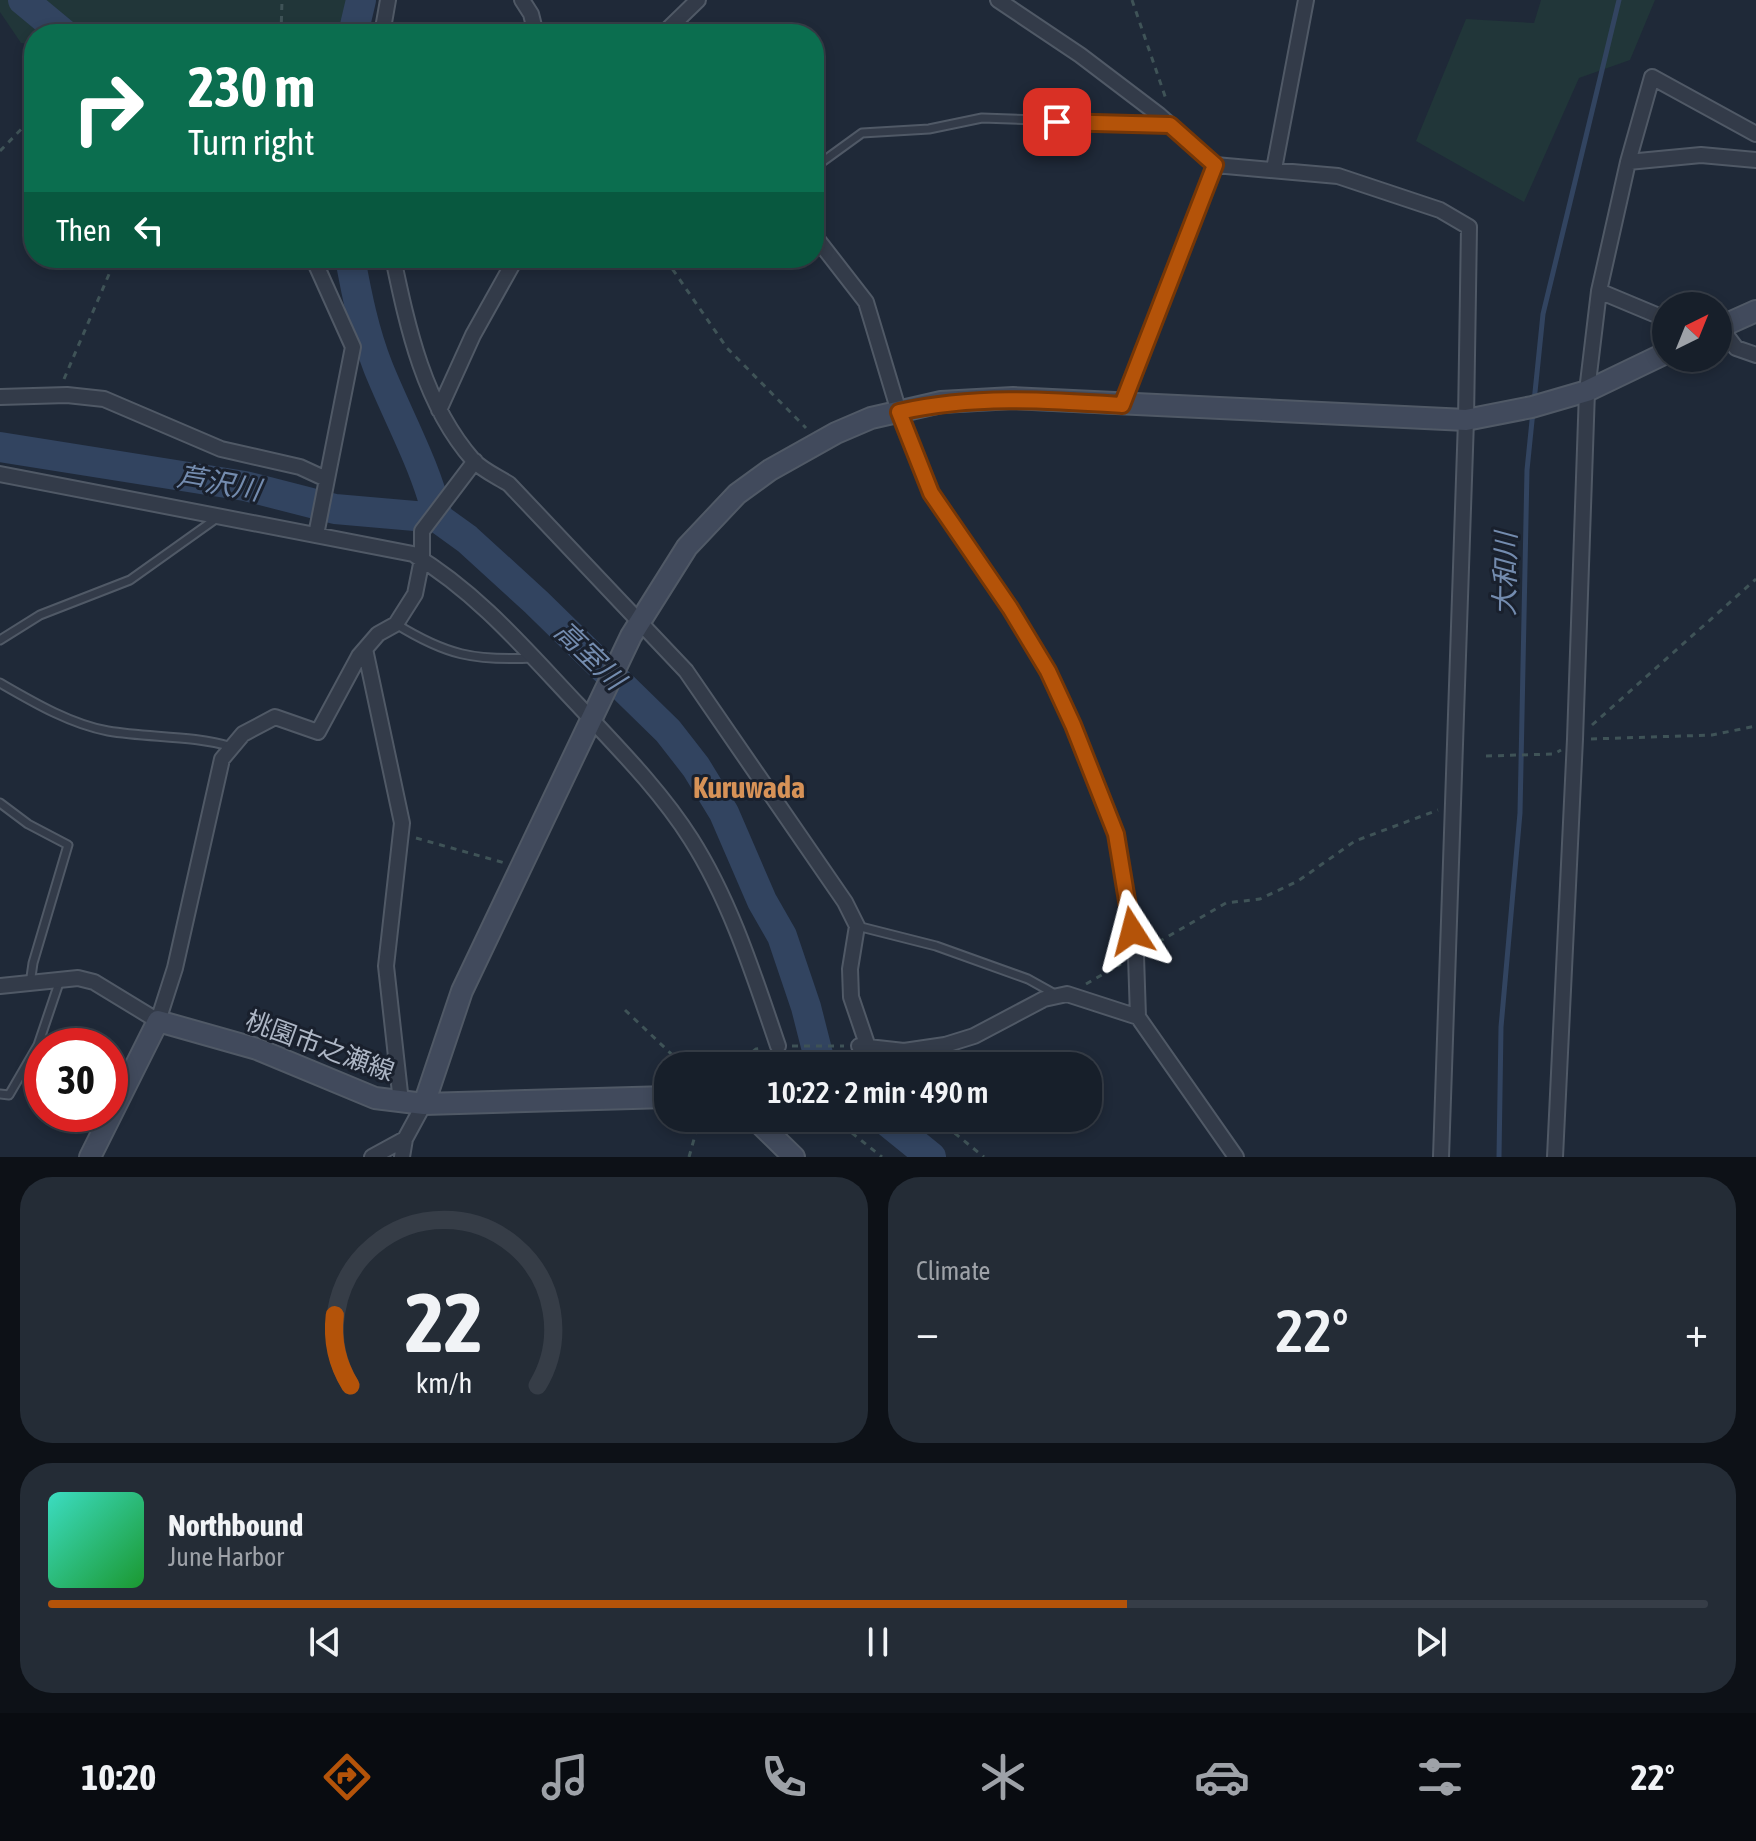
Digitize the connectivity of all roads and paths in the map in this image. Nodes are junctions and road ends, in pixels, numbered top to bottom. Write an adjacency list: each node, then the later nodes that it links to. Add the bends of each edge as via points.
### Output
1 (282, 0): 8 (path)
2 (388, 0): 9 (street)
3 (522, 0): 10 (street)
4 (698, 0): 11 (street)
5 (998, 0): 12 (street)
6 (1132, 0): 12 (path, via 1167,95)
7 (1306, 0): 21 (street)
8 (281, 24)
9 (384, 24)
10 (534, 24)
11 (673, 24)
12 (1170, 125): 18 (lane, via 982,118 929,129 862,133); 20 (street)
13 (24, 126): 16 (path)
14 (1756, 134): 19 (street, via 1652,77)
15 (1756, 143): 17 (street)
16 (0, 151)
17 (1751, 159): 19 (street, via 1701,155)
18 (824, 161)
19 (1628, 162): 28 (street)
20 (1215, 165): 21 (street); 38 (street)
21 (1274, 169): 41 (street, via 1338,176 1440,210 1469,227)
22 (824, 248): 40 (street, via 866,302)
23 (111, 268): 36 (path)
24 (317, 268): 45 (street, via 353,347)
25 (395, 268): 39 (street, via 415,352)
26 (510, 268): 39 (street)
27 (672, 268): 42 (path, via 727,348)
28 (1599, 291): 30 (street); 35 (street)
29 (1756, 311): 31 (street)
30 (1652, 313)
31 (1732, 321)
32 (1732, 343): 33 (street)
33 (1756, 355)
34 (1652, 360): 35 (street)
35 (1582, 392): 41 (street); 58 (street)
36 (59, 395): 37 (street); 45 (street, via 104,399 221,449 291,464)
37 (0, 397)
38 (1122, 405): 40 (street, via 1013,398 941,402); 41 (street)
39 (439, 410): 43 (street)
40 (899, 412): 42 (street, via 871,418); 67 (street, via 931,493 1010,608 1073,725 1116,834)
41 (1473, 419): 63 (street)
42 (819, 442): 51 (street, via 770,470 711,520 671,567)
43 (475, 461): 48 (street, via 422,531); 51 (street, via 509,484)
44 (0, 474): 46 (street)
45 (325, 484): 47 (street)
46 (219, 517): 47 (street); 52 (lane, via 130,580 40,615)
47 (316, 530): 48 (street)
48 (422, 559): 50 (street, via 415,594); 54 (street, via 489,610)
49 (1756, 579): 58 (path)
50 (396, 624): 53 (street); 54 (lane, via 457,655)
51 (635, 629): 56 (street); 66 (street, via 686,671 710,702)
52 (0, 640)
53 (365, 649): 59 (street, via 318,732 275,717 243,734); 64 (street)
54 (534, 658): 56 (street)
55 (0, 683): 59 (lane, via 64,717 106,731 206,739)
56 (593, 717): 65 (street); 75 (street, via 692,840 747,954)
57 (1756, 726): 58 (path, via 1712,735)
58 (1575, 739): 97 (street)
59 (232, 747): 74 (street, via 222,759)
60 (1554, 754): 61 (path)
61 (1486, 756)
62 (0, 803): 69 (lane, via 68,845)
63 (1453, 804): 67 (path, via 1355,841 1298,881 1260,899 1226,903); 96 (street)
64 (401, 834): 65 (path); 81 (street, via 386,966)
65 (521, 868): 82 (street, via 462,991)
66 (857, 926): 71 (lane, via 949,951); 76 (street, via 851,997)
67 (1136, 956): 71 (path); 73 (street)
68 (60, 980): 69 (street); 74 (street, via 94,982); 79 (lane, via 38,1045 9,1095)
69 (30, 984): 70 (street)
70 (0, 986)
71 (1063, 995): 73 (street); 76 (street, via 945,1045 904,1051)
72 (625, 1010): 77 (path)
73 (1138, 1017): 95 (street)
74 (158, 1021): 81 (street, 桃園市之瀬線, via 257,1049 375,1098); 88 (street)
75 (778, 1046): 76 (path); 78 (path)
76 (863, 1047)
77 (669, 1052)
78 (752, 1052)
79 (0, 1094)
80 (654, 1097): 82 (street, 桃園市之瀬線)
81 (401, 1102): 82 (street, 桃園市之瀬線)
82 (424, 1104): 87 (street)
83 (696, 1132): 91 (path)
84 (768, 1132): 92 (street)
85 (851, 1132): 93 (path)
86 (953, 1132): 94 (path)
87 (405, 1139): 89 (street); 90 (street)
88 (90, 1157)
89 (372, 1157)
90 (402, 1157)
91 (689, 1157)
92 (794, 1157)
93 (882, 1157)
94 (984, 1157)
95 (1236, 1157)
96 (1441, 1157)
97 (1555, 1157)

